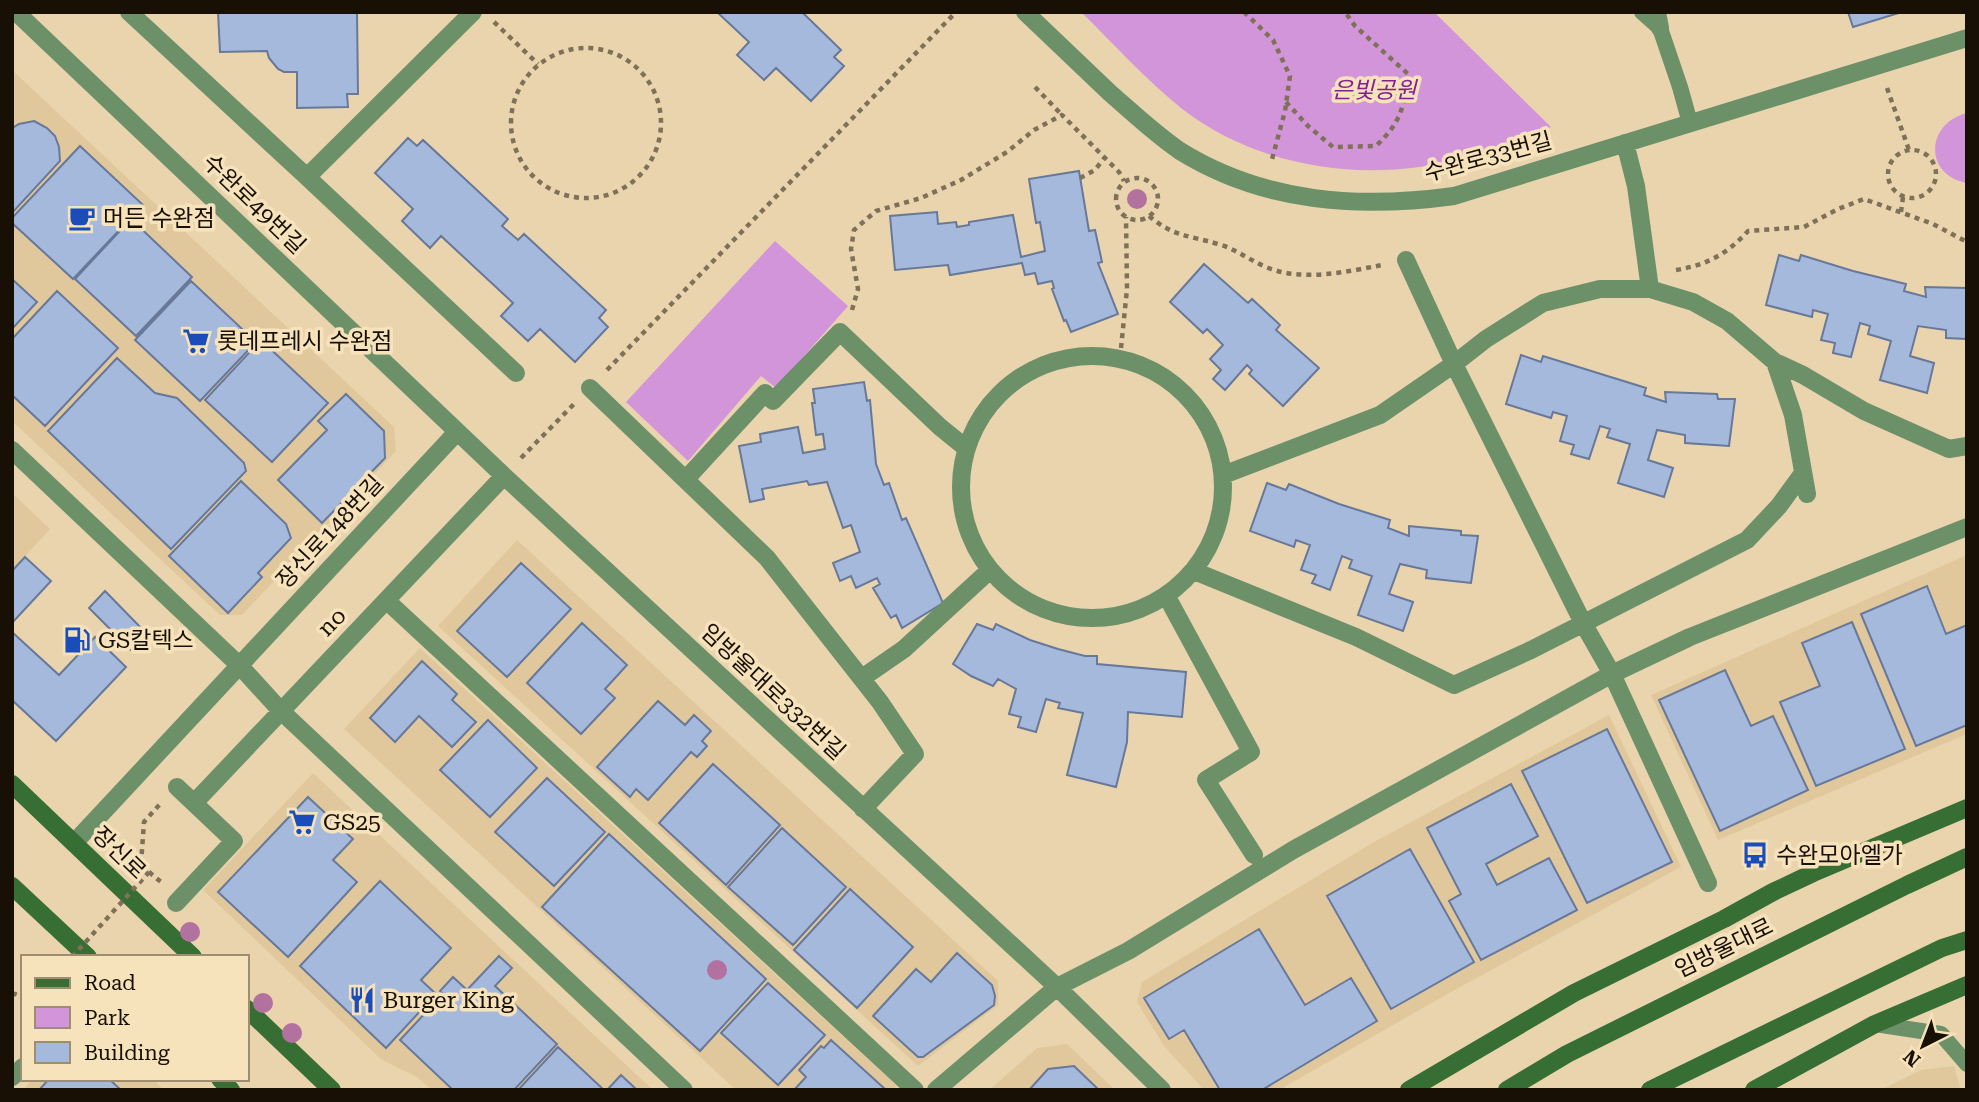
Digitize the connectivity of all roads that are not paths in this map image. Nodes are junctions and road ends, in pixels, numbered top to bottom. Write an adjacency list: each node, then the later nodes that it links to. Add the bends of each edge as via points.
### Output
1 (16, 12): 17 (street, 수완로49번길)
2 (129, 12): 10 (street)
3 (473, 12): 10 (street)
4 (1025, 12): 9 (street, 수완로33번길, via 1147,126 1180,150 1204,164 1296,196 1371,204 1454,196)
5 (1642, 12): 6 (lane)
6 (1658, 20): 8 (lane)
7 (1967, 38): 8 (street, 수완로33번길)
8 (1690, 123): 9 (street, 수완로33번길)
9 (1625, 144): 12 (street, via 1636,186)
10 (307, 177): 15 (street)
11 (1406, 260): 14 (street)
12 (1649, 283): 13 (street, via 1727,321); 14 (street, via 1543,303)
13 (1775, 362): 18 (street, via 1864,411 1949,449); 21 (street, via 1793,415)
14 (1454, 364): 22 (street, via 1380,415); 31 (street)
15 (516, 373)
16 (590, 388): 24 (street)
17 (457, 432): 23 (street, 임방울대로332번길); 32 (street, 장신로148번길)
18 (1967, 446)
19 (966, 448): 22 (street, via 990,403 1030,371 1079,356 1120,358 1154,371 1194,404 1218,449); 24 (street, via 840,332 774,401 765,393); 27 (street, via 961,499 966,524)
20 (12, 450): 32 (street)
21 (1803, 473): 25 (street); 31 (street, via 1747,540)
22 (1223, 475): 28 (street, via 1218,526)
23 (503, 476): 30 (street, no); 40 (street, 임방울대로332번길)
24 (686, 478): 34 (street, via 767,558)
25 (1807, 494)
26 (1967, 527): 33 (street, via 1690,637)
27 (990, 570): 29 (street, via 1030,603 1079,618 1130,613); 34 (street, via 904,649)
28 (1194, 571): 29 (street); 31 (street, via 1356,637 1454,685)
29 (1166, 595): 42 (street, via 1251,752 1206,780)
30 (387, 601): 35 (street, no); 57 (street)
31 (1583, 623): 33 (street)
32 (240, 666): 35 (street); 41 (street, 장신로148번길)
33 (1612, 674): 44 (street); 51 (street)
34 (862, 678): 40 (street, via 915,754)
35 (281, 711): 38 (street, no); 56 (street)
36 (12, 784): 41 (main road, 장신로)
37 (177, 787): 38 (street)
38 (195, 802): 46 (street, via 234,841)
39 (1967, 808): 60 (main road, via 1773,892 1574,993)
40 (863, 809): 51 (street, 임방울대로332번길)
41 (74, 843): 49 (main road, 장신로)
42 (1254, 855)
43 (1967, 858): 61 (main road, 임방울대로, via 1579,1048)
44 (1708, 883)
45 (15, 893): 48 (main road)
46 (175, 897)
47 (1967, 940): 62 (main road)
48 (86, 955)
49 (191, 955)
50 (1967, 985): 53 (main road)
51 (1056, 987): 58 (street); 59 (street, 임방울대로332번길)
52 (248, 1010): 55 (main road)
53 (1875, 1024): 54 (lane, via 1941,1034); 63 (main road)
54 (1967, 1064)
55 (332, 1090)
56 (684, 1090)
57 (915, 1090)
58 (936, 1090)
59 (1162, 1090)
60 (1409, 1090)
61 (1507, 1090)
62 (1650, 1090)
63 (1754, 1090)

